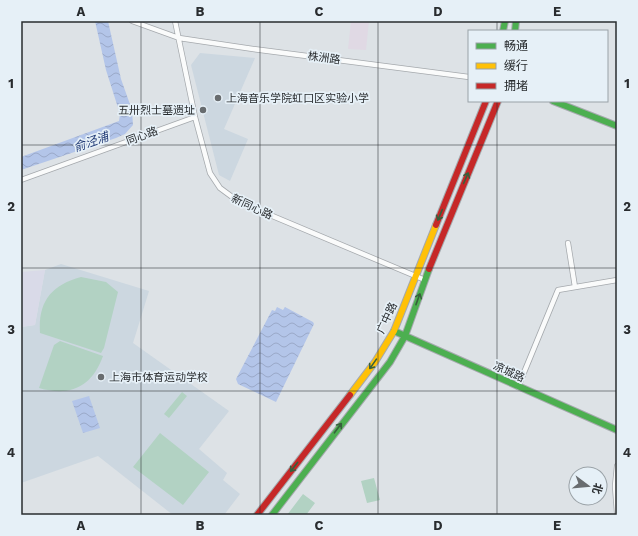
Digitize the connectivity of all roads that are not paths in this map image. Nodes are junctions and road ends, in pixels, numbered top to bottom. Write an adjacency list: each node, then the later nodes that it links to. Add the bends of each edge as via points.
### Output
1 (132, 21): 3 (street, 株洲路)
2 (175, 21): 3 (street, 新同心路)
3 (179, 38): 4 (street, 株洲路, via 253,50); 8 (street, 新同心路)
4 (468, 77)
5 (486, 102): 12 (main road, 广中路, one-way to 12)
6 (498, 102): 13 (main road, 广中路, one-way to 6)
7 (556, 102): 9 (main road)
8 (195, 117): 10 (street, 同心路); 12 (street, 新同心路, via 210,173 216,184 228,196)
9 (617, 126)
10 (21, 180)
11 (568, 243): 15 (street)
12 (416, 276): 13 (street, 新同心路); 16 (main road, 广中路)
13 (425, 280): 17 (main road, 广中路, one-way to 13)
14 (617, 280): 15 (street)
15 (575, 287): 18 (street, via 558,290)
16 (394, 331): 17 (main road, 凉城路); 22 (main road, 广中路, one-way to 22, via 375,362)
17 (405, 336): 18 (main road, 凉城路); 23 (main road, 广中路, one-way to 17, via 390,362)
18 (518, 387): 19 (main road, 凉城路)
19 (617, 430)
20 (617, 466): 21 (street)
21 (617, 513)
22 (257, 515)
23 (272, 515)

